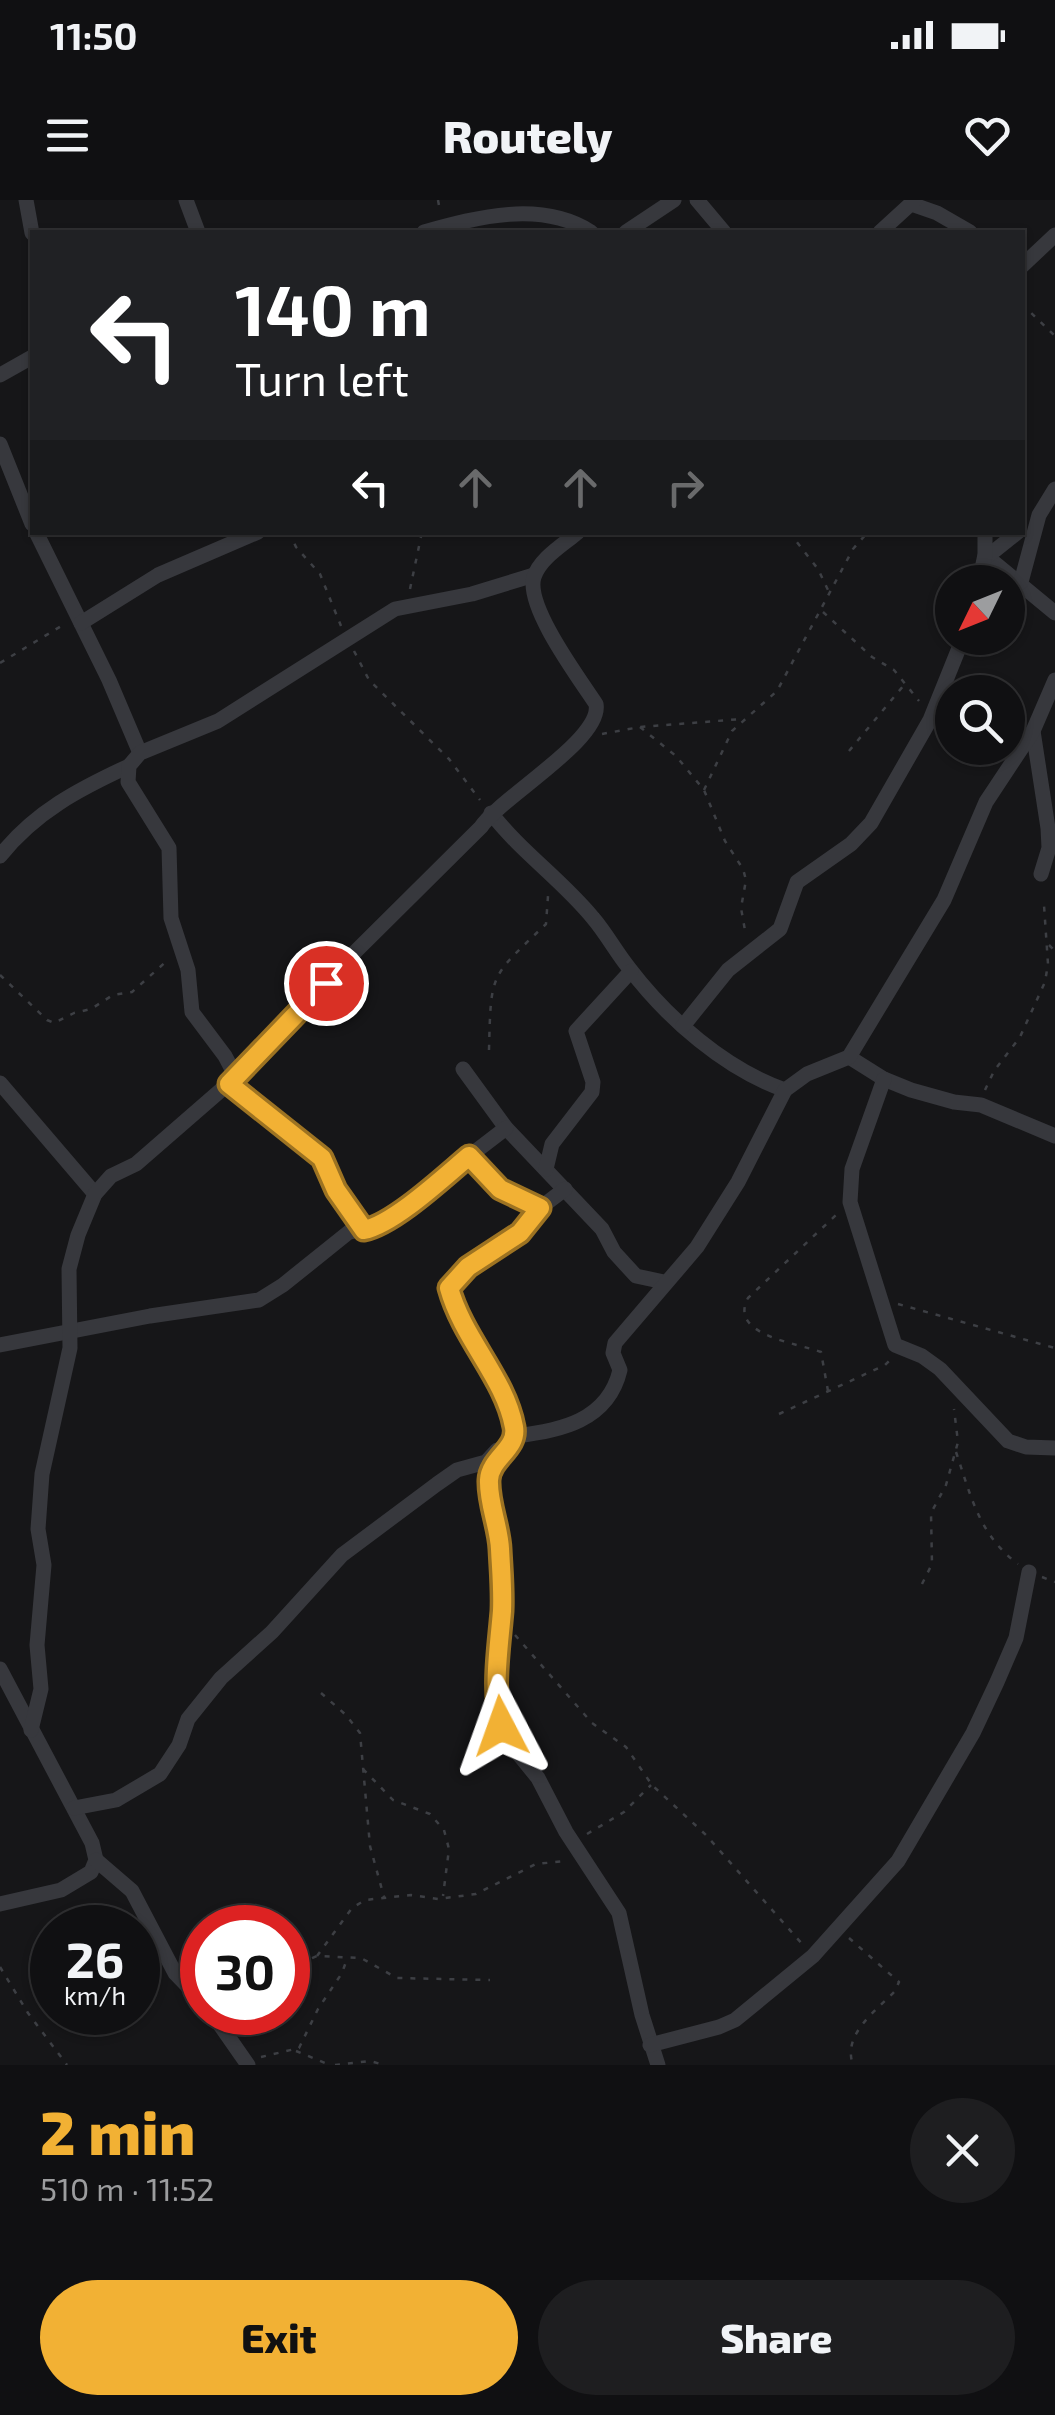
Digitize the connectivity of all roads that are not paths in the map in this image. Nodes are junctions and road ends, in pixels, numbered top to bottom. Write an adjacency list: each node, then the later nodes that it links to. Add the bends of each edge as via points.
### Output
1 (26, 200): 9 (street)
2 (186, 200): 10 (street)
3 (536, 200): 8 (street)
4 (674, 200): 13 (street)
5 (698, 200): 14 (street)
6 (913, 202): 7 (street); 15 (street)
7 (938, 206): 16 (street)
8 (546, 214): 11 (street, via 508,213); 12 (street)
9 (31, 230)
10 (197, 230)
11 (436, 230)
12 (588, 230)
13 (629, 230)
14 (722, 230)
15 (882, 230)
16 (968, 230)
17 (1055, 235): 18 (street)
18 (1025, 263)
19 (30, 359): 20 (street)
20 (0, 375)
21 (0, 444): 24 (street)
22 (1055, 489): 23 (street)
23 (1039, 515): 25 (street); 34 (street)
24 (30, 519)
25 (1025, 526)
26 (37, 535): 38 (street)
27 (251, 535): 38 (street, via 158,575)
28 (574, 535): 35 (street)
29 (985, 535): 31 (street)
30 (1013, 535): 31 (street)
31 (987, 555): 32 (street); 33 (street)
32 (984, 565)
33 (1000, 565)
34 (1025, 570)
35 (534, 575): 42 (street, via 382,616 218,722); 44 (street, via 532,596 596,704 596,716)
36 (1025, 585): 37 (street)
37 (1055, 612)
38 (79, 620): 42 (street)
39 (956, 655): 48 (street, via 930,720 871,822 802,876 780,929 728,970)
40 (1055, 680): 41 (street)
41 (1032, 732): 46 (street, via 1048,828); 49 (street, via 986,802 944,900)
42 (140, 753): 43 (street)
43 (128, 766): 45 (street, via 71,793 24,828); 52 (street, via 128,782 168,848 172,918 192,1012 225,1056)
44 (490, 813): 47 (street, via 592,916); 52 (street)
45 (0, 856)
46 (1041, 874)
47 (631, 971): 48 (street); 58 (street, via 576,1031 592,1092 552,1144)
48 (683, 1026): 54 (street, via 759,1081)
49 (849, 1057): 51 (street); 54 (street)
50 (463, 1068): 55 (street)
51 (884, 1079): 56 (street, via 978,1105); 67 (street, via 852,1170 850,1202 895,1344 930,1361 1008,1441)
52 (233, 1080): 60 (street); 62 (street, via 322,1158)
53 (0, 1083): 60 (street)
54 (785, 1090): 63 (street, via 738,1182 697,1247)
55 (506, 1128): 57 (street); 58 (street)
56 (1055, 1136)
57 (469, 1156): 61 (street, via 500,1189); 62 (street, via 404,1208)
58 (546, 1169): 59 (street)
59 (565, 1189): 61 (street); 63 (street, via 636,1276)
60 (95, 1194): 64 (street, via 70,1270)
61 (540, 1208): 66 (street, via 520,1233 449,1288 466,1334 511,1414)
62 (364, 1230): 64 (street, via 348,1232 259,1300)
63 (664, 1282): 66 (street, via 614,1346 620,1374 595,1413)
64 (70, 1330): 65 (street); 70 (street, via 42,1474 38,1529 44,1565 36,1645 41,1689)
65 (0, 1345)
66 (513, 1440): 71 (street, via 486,1462 457,1470 342,1554 221,1678 188,1719 160,1774 116,1800); 76 (street, via 489,1480 500,1540 501,1726 619,1913)
67 (1055, 1448)
68 (1029, 1572): 76 (street, via 1016,1638 973,1733 898,1861 813,1956 735,2020)
69 (0, 1669): 70 (street)
70 (32, 1730): 71 (street)
71 (74, 1808): 72 (street)
72 (96, 1860): 73 (street, via 92,1872 61,1890); 74 (street, via 132,1890)
73 (0, 1904)
74 (180, 1978)
75 (227, 2035): 77 (street)
76 (650, 2045): 78 (street)
77 (248, 2064)
78 (658, 2065)

